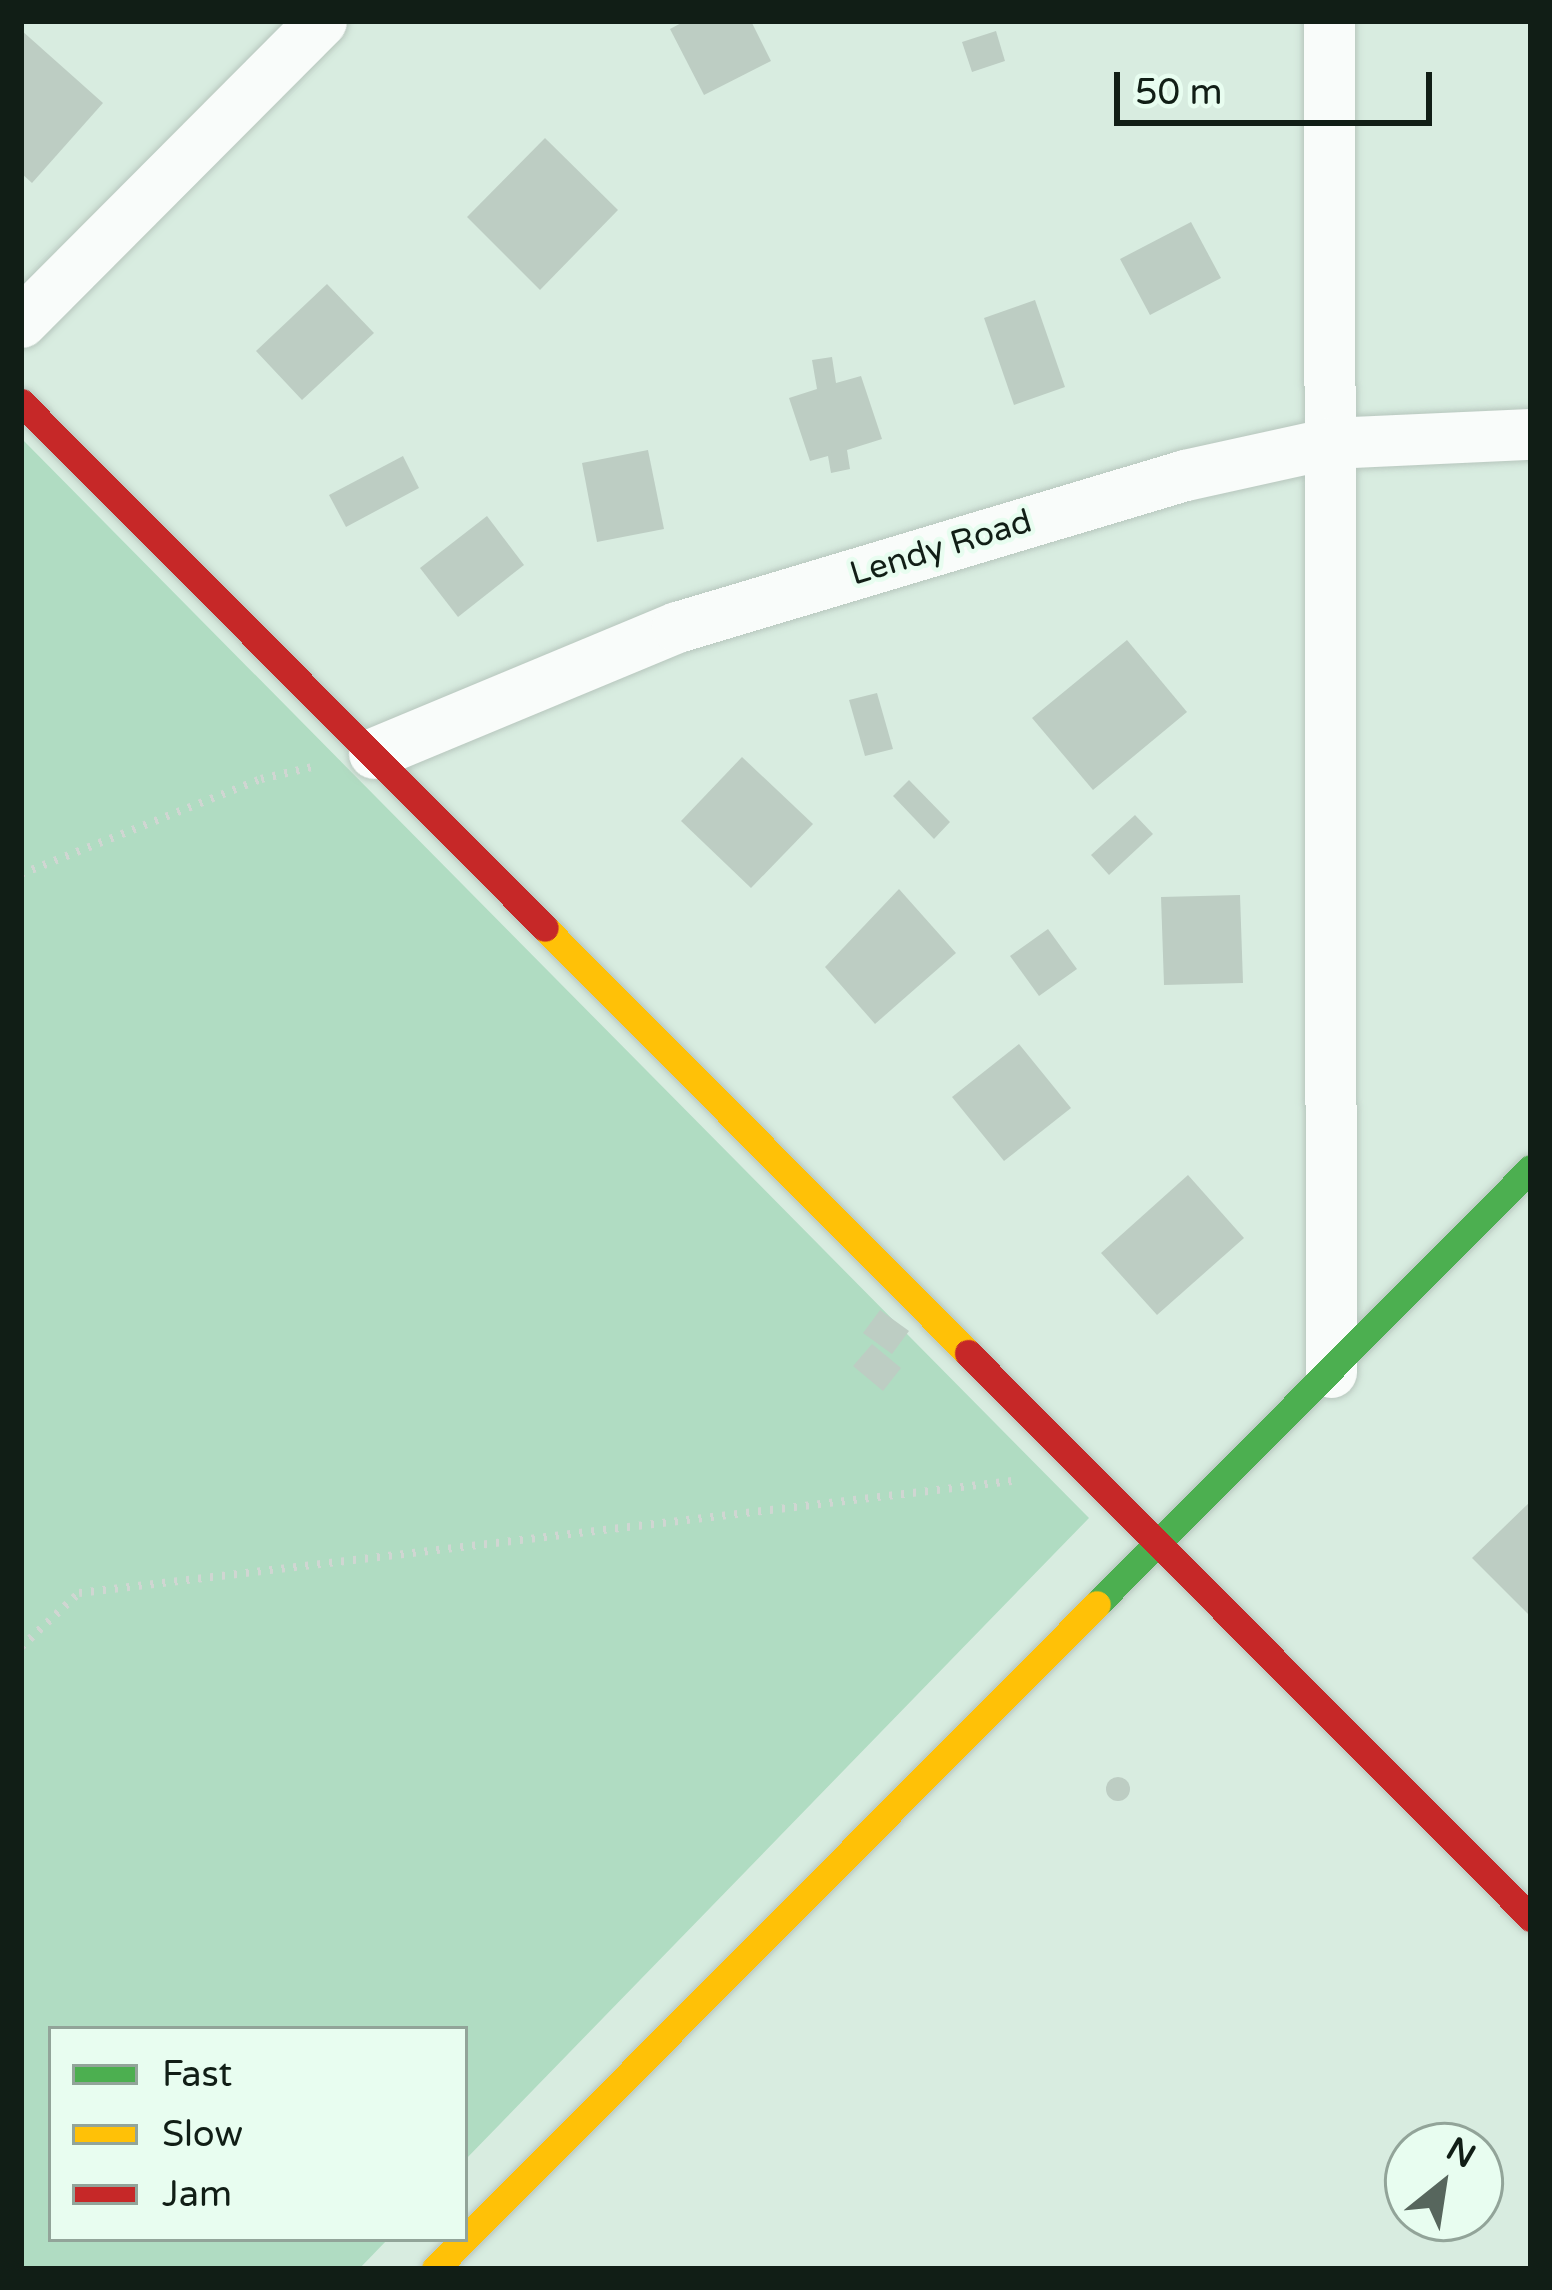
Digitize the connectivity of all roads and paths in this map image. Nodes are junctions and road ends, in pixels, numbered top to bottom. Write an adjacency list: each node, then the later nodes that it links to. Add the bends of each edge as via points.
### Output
1 (321, 21): 3 (street)
2 (1329, 21): 6 (street)
3 (21, 322)
4 (21, 402): 7 (street)
5 (1531, 434): 6 (street, Lendy Road)
6 (1330, 443): 7 (street, Lendy Road, via 1185,475 677,627); 10 (street)
7 (374, 753): 8 (path, via 262,779); 11 (street)
8 (21, 874)
9 (1531, 1168): 10 (street)
10 (1331, 1372): 12 (street)
11 (1092, 1472): 12 (street); 13 (path, via 79,1593)
12 (1160, 1546): 14 (street); 15 (street)
13 (21, 1647)
14 (1531, 1918)
15 (468, 2236)
16 (462, 2242): 17 (street)
17 (435, 2269)

